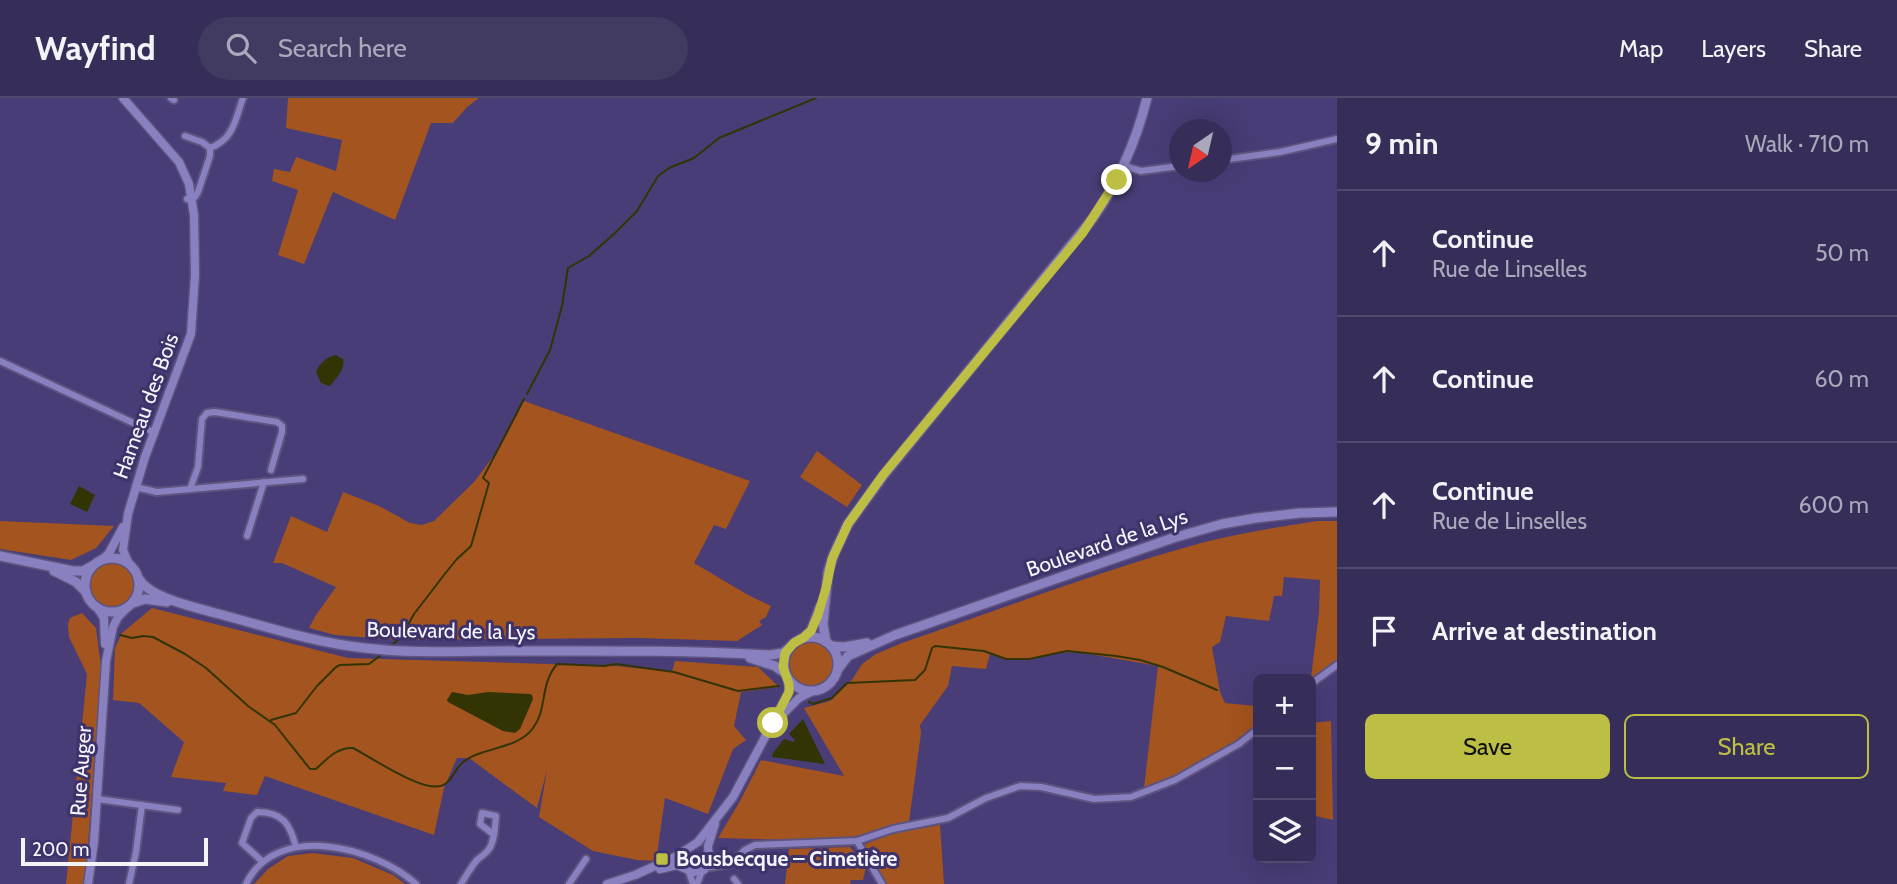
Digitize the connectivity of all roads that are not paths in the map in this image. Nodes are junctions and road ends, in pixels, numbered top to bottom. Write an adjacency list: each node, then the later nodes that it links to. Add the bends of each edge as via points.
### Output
1 (116, 98): 5 (street, Hameau des Bois)
2 (123, 98): 5 (street, Hameau des Bois)
3 (243, 98): 8 (street, via 232,132)
4 (1147, 98): 10 (main road)
5 (156, 135): 12 (street, Hameau des Bois, via 182,168)
6 (185, 136): 8 (street)
7 (1337, 139): 9 (street)
8 (210, 148): 12 (street, via 200,190)
9 (1232, 159)
10 (1124, 166): 11 (street, via 1141,171); 28 (main road, via 1082,234 858,509 834,554)
11 (1169, 167)
12 (189, 199): 14 (street, Hameau des Bois, via 195,275 191,334)
13 (0, 361): 14 (street)
14 (155, 433): 18 (street, Hameau des Bois)
15 (271, 470): 19 (street, via 282,426 207,413 202,419 198,467)
16 (303, 479): 17 (street)
17 (264, 482): 19 (street); 22 (street)
18 (135, 486): 19 (street, via 157,492); 21 (street, Hameau des Bois)
19 (190, 489)
20 (1337, 512): 33 (main road, Boulevard de la Lys, via 1266,517 1192,532)
21 (128, 514): 25 (street, Hameau des Bois, via 112,548); 26 (street, Hameau des Bois, via 123,550)
22 (247, 536)
23 (0, 556): 24 (main road)
24 (26, 562): 25 (main road, via 76,571); 29 (main road, via 72,579)
25 (98, 562): 26 (main road, via 115,558); 29 (main road, via 85,580)
26 (129, 564): 27 (main road)
27 (139, 579): 30 (main road, via 139,592); 31 (main road, Boulevard de la Lys, via 151,590)
28 (826, 588): 34 (main road, via 811,631); 35 (main road, via 822,627)
29 (87, 594): 32 (main road)
30 (129, 606): 31 (main road, Boulevard de la Lys, via 150,599); 32 (main road, via 110,612); 38 (street, Rue Auger, via 113,627)
31 (190, 606): 37 (main road, Boulevard de la Lys, via 326,642 387,650)
32 (97, 607): 38 (street, Rue Auger, via 104,622)
33 (895, 635): 35 (main road, Boulevard de la Lys, via 851,646); 40 (main road, Boulevard de la Lys, via 848,656)
34 (803, 638): 35 (main road, via 815,637); 36 (main road)
35 (829, 644): 40 (main road)
36 (789, 648): 37 (main road, Boulevard de la Lys, via 772,655); 41 (main road, via 783,660)
37 (717, 653): 41 (main road, Boulevard de la Lys, via 757,660 777,667)
38 (106, 661): 46 (street, Rue Auger)
39 (1337, 665): 42 (street)
40 (838, 669): 43 (main road, via 830,684)
41 (786, 677): 43 (main road, via 798,689); 44 (street, via 789,694)
42 (1316, 680)
43 (811, 692): 44 (street, via 799,698)
44 (769, 730): 49 (street)
45 (1253, 733): 51 (street, via 1235,747 1140,795 1094,799 1020,786 948,818 898,827)
46 (97, 799): 47 (street); 61 (street, Rue Auger)
47 (142, 805): 48 (street); 62 (street)
48 (178, 810)
49 (717, 818): 52 (street); 55 (street)
50 (493, 834): 65 (street, via 488,850)
51 (857, 841): 58 (street, via 755,845); 70 (street)
52 (694, 845): 54 (street); 55 (street)
53 (296, 847): 57 (street); 57 (street, via 285,821 257,812 242,843); 64 (street, via 363,853 396,868)
54 (685, 850): 59 (street, via 682,860); 67 (street, via 644,872)
55 (708, 853): 58 (street); 60 (street)
56 (586, 859): 66 (street)
57 (263, 862): 63 (street)
58 (725, 866): 60 (street)
59 (686, 868): 60 (street, via 693,872); 68 (street, via 670,866); 69 (street)
60 (704, 869): 69 (street)
61 (88, 884)
62 (129, 884)
63 (246, 884)
64 (416, 884)
65 (461, 884)
66 (569, 884)
67 (607, 884)
68 (623, 884)
69 (695, 884)
70 (882, 884)

